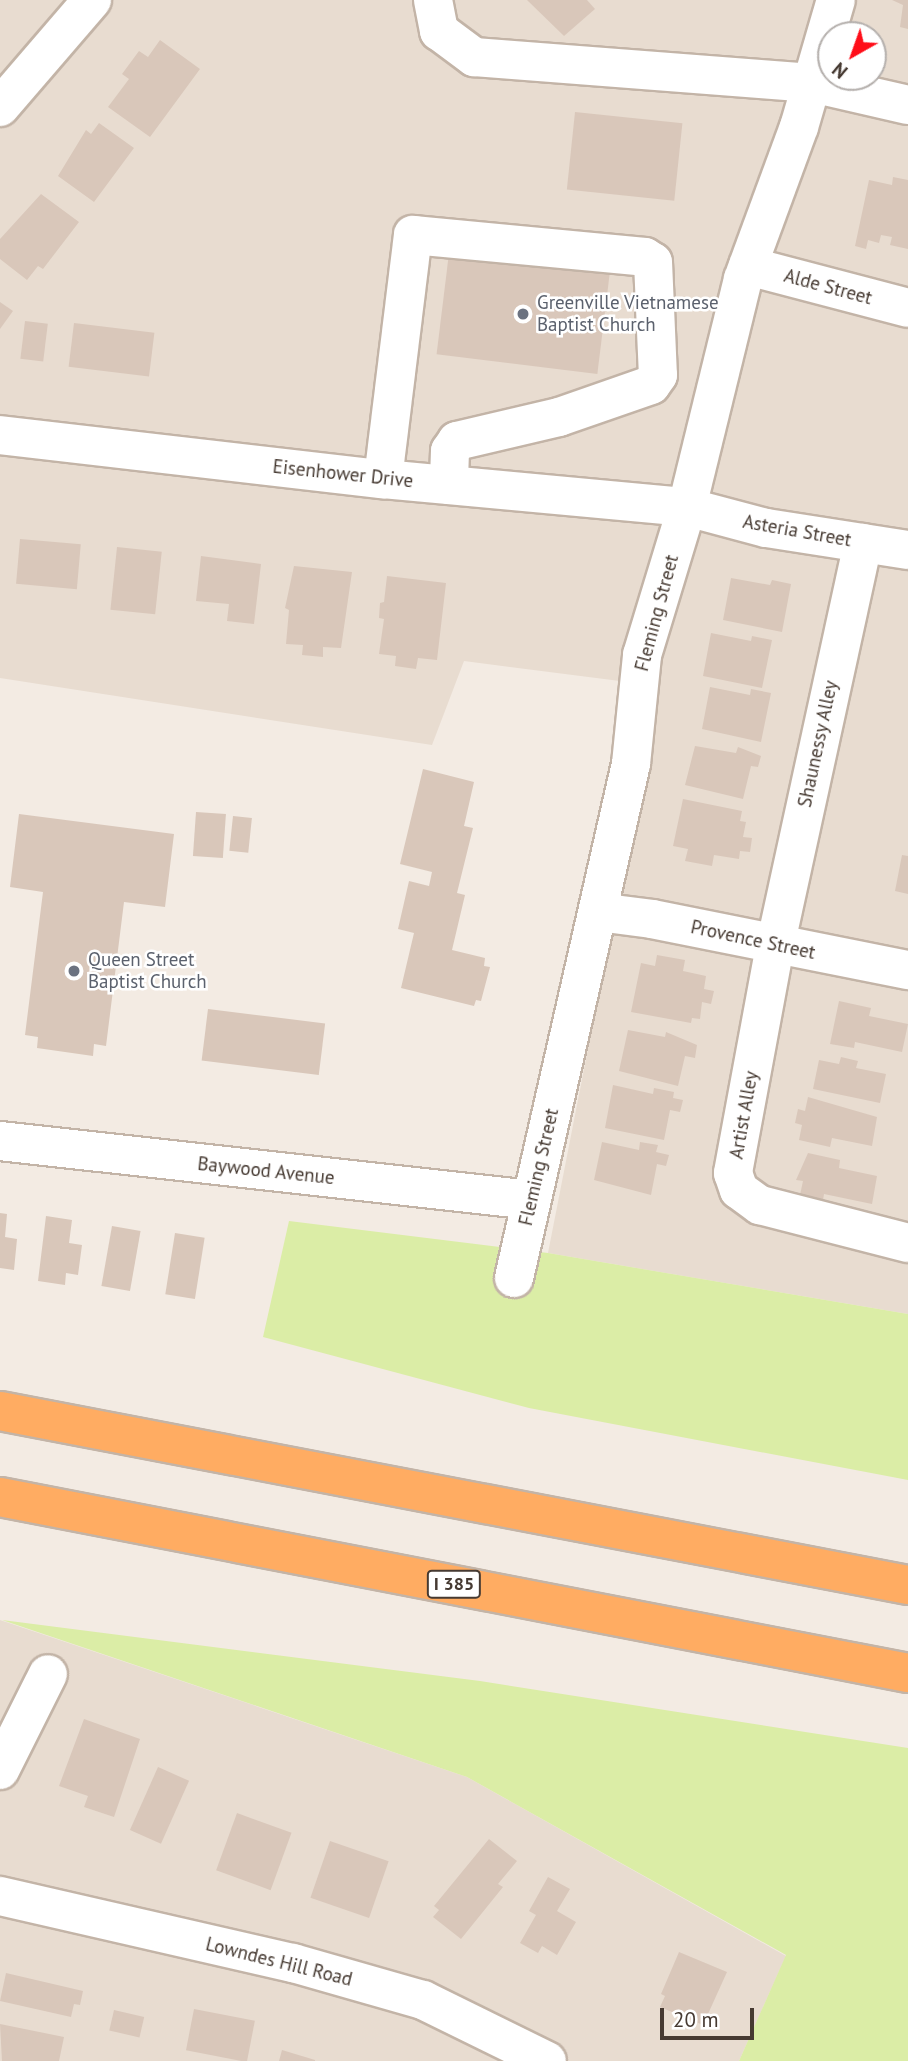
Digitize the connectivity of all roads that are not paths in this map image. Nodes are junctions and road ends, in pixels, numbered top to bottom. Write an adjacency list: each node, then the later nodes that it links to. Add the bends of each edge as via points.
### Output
1 (92, 0): 6 (street)
2 (433, 0): 4 (street, via 439,31 474,57)
3 (836, 0): 4 (street, Fleming Street)
4 (812, 83): 5 (street); 7 (street, Fleming Street)
5 (908, 105)
6 (0, 107)
7 (748, 266): 8 (street, Alde Street); 12 (street, Fleming Street)
8 (908, 308)
9 (0, 435): 10 (street, Eisenhower Drive)
10 (383, 479): 11 (street, Eisenhower Drive); 11 (street, via 413,235 645,257 653,262 658,375 651,385 559,417 457,441 450,451)
11 (449, 485): 12 (street, Eisenhower Drive)
12 (687, 507): 13 (street, Asteria Street, via 766,528); 15 (street, Fleming Street, via 642,655 631,764)
13 (863, 543): 14 (street, Asteria Street); 16 (street, Shaunessy Alley)
14 (908, 551)
15 (598, 912): 16 (street, Provence Street); 19 (street, Fleming Street)
16 (775, 946): 17 (street, Provence Street); 20 (street, Artist Alley, via 733,1173 739,1190 760,1205)
17 (908, 970)
18 (0, 1141): 19 (street, Baywood Avenue)
19 (531, 1200): 21 (street, Fleming Street)
20 (908, 1243)
21 (514, 1278)
22 (0, 1412): 24 (highway)
23 (0, 1497): 25 (highway, I 385)
24 (908, 1586)
25 (908, 1673)
26 (48, 1674): 27 (street)
27 (0, 1770)
28 (0, 1896): 29 (street, Lowndes Hill Road, via 293,1964 423,2000)
29 (547, 2061)

